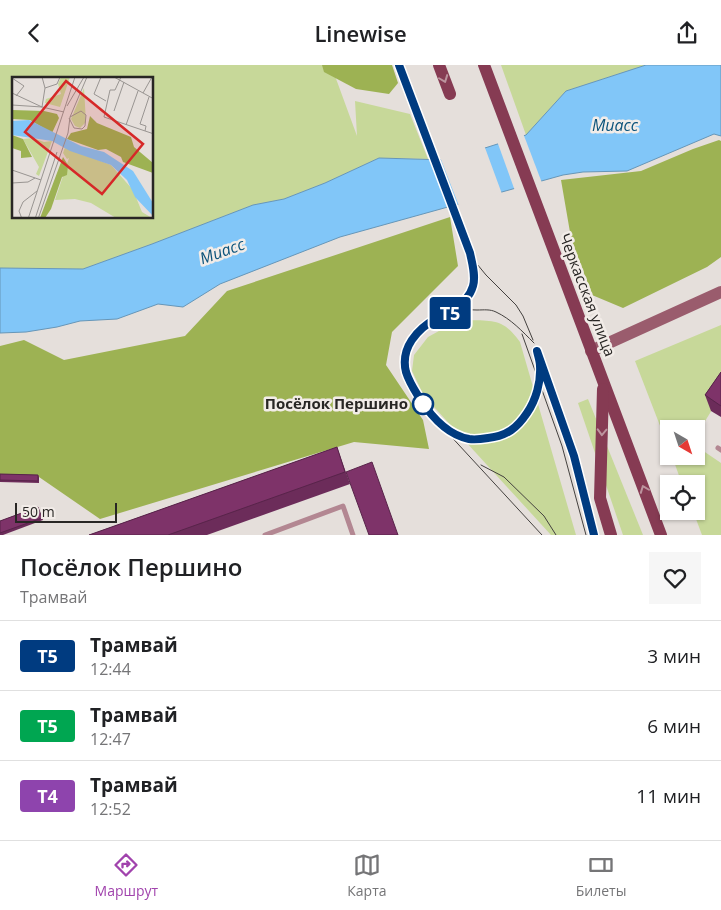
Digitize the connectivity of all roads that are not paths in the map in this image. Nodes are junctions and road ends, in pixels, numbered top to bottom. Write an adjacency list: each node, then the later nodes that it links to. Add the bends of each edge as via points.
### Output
1 (439, 65): 3 (main road, one-way to 3)
2 (484, 65): 5 (main road, Черкасская улица)
3 (450, 94)
4 (721, 292): 5 (main road)
5 (591, 351): 6 (main road, Черкасская улица)
6 (603, 383): 9 (main road, one-way to 9, via 600,498); 10 (main road, Черкасская улица, one-way to 6)
7 (265, 535): 8 (lane, via 342,506)
8 (353, 535)
9 (611, 535)
10 (661, 535)

